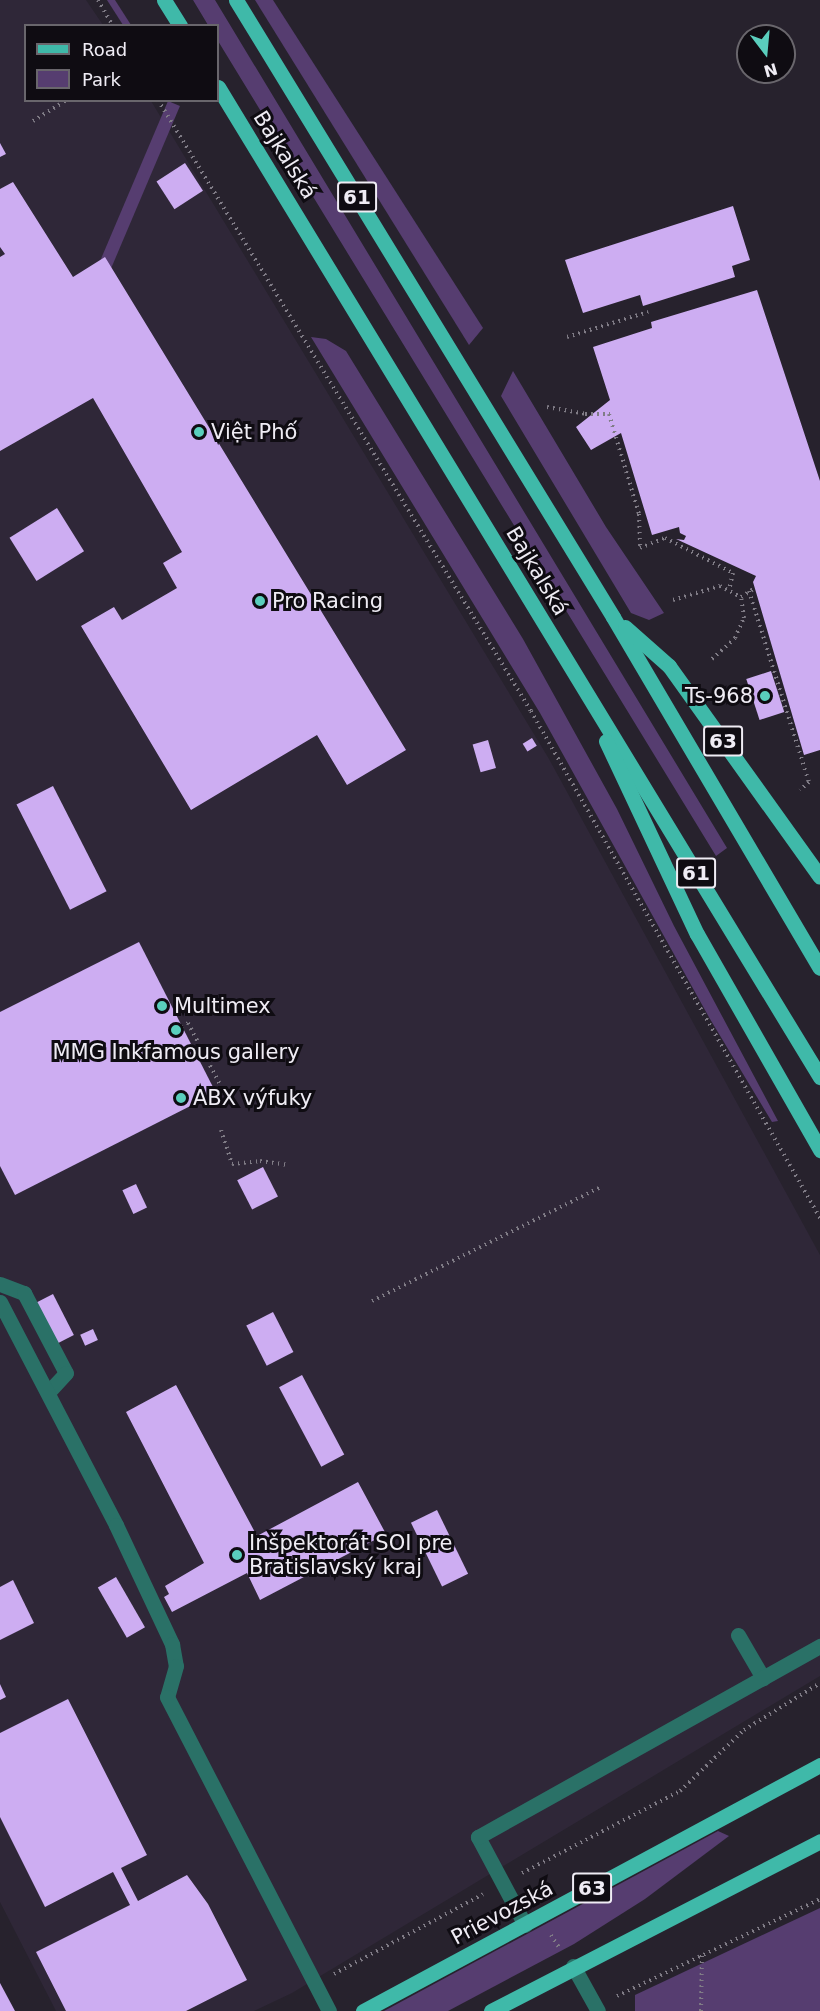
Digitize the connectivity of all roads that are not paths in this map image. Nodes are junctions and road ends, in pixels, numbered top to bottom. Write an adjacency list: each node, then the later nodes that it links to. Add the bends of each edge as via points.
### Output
1 (164, 0): 3 (main road)
2 (236, 0): 5 (main road, Bajkalská / 61)
3 (179, 24)
4 (219, 89): 6 (main road, Bajkalská / 61)
5 (614, 617): 7 (main road, 63, via 669,666); 8 (main road, Bajkalská / 61)
6 (571, 668): 9 (main road, Bajkalská / 61); 10 (main road, via 697,934)
7 (820, 877)
8 (820, 968)
9 (820, 1077)
10 (820, 1150)
11 (0, 1284): 13 (street, via 24,1293 66,1373)
12 (0, 1302): 13 (street)
13 (48, 1392): 22 (street, via 172,1644 176,1666 167,1697)
14 (738, 1635): 16 (street)
15 (820, 1646): 16 (street)
16 (763, 1678): 19 (street, via 478,1837)
17 (820, 1765): 19 (main road, Prievozská / 63)
18 (820, 1841): 20 (main road)
19 (525, 1925): 23 (main road, Prievozská / 63)
20 (573, 1966): 21 (street); 24 (main road)
21 (596, 2009)
22 (329, 2011)
23 (363, 2011)
24 (491, 2011)

